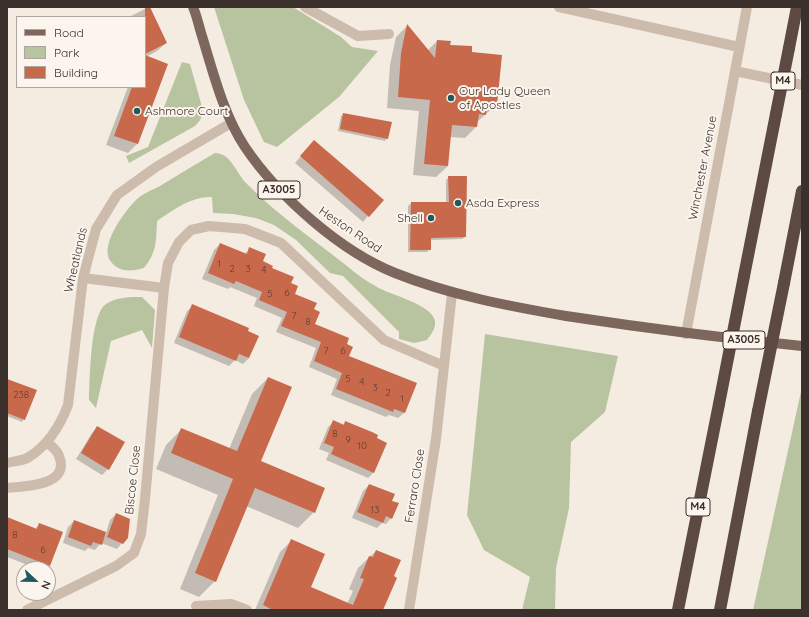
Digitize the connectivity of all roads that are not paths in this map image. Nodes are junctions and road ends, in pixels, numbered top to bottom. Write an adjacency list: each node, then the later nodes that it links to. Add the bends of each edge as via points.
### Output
1 (193, 7): 10 (main road, Heston Road / A3005)
2 (305, 7): 6 (street, via 358,36)
3 (559, 7): 7 (street)
4 (747, 7): 7 (street, Winchester Avenue)
5 (797, 7): 25 (highway, M4, bridge)
6 (389, 34)
7 (739, 47): 8 (street, Winchester Avenue)
8 (735, 71): 9 (street); 15 (street, Winchester Avenue)
9 (802, 85)
10 (232, 123): 12 (street, Wheatlands, via 156,167 118,195 96,229); 14 (main road, Heston Road / A3005, via 245,148 274,186 304,214 353,250 394,273)
11 (802, 191): 26 (highway, bridge)
12 (83, 278): 13 (street); 18 (street, Wheatlands, via 68,405 61,424)
13 (164, 288): 17 (street, Biscoe Close, via 168,263 179,242 191,230 209,226 245,229 281,244 384,340); 22 (street, Biscoe Close, via 145,499 140,534 134,553 116,566)
14 (452, 293): 15 (main road, Heston Road / A3005, via 531,310); 17 (street, Ferraro Close)
15 (686, 334): 16 (main road, A3005)
16 (802, 346)
17 (444, 366): 24 (street, Ferraro Close, via 436,439)
18 (47, 442): 19 (street, Wheatlands, via 28,458); 20 (street, via 59,456 58,474 52,480 40,484)
19 (7, 463)
20 (7, 488)
21 (196, 606): 23 (street, via 231,604)
22 (28, 610)
23 (247, 610)
24 (409, 610)
25 (678, 610)
26 (720, 610)

